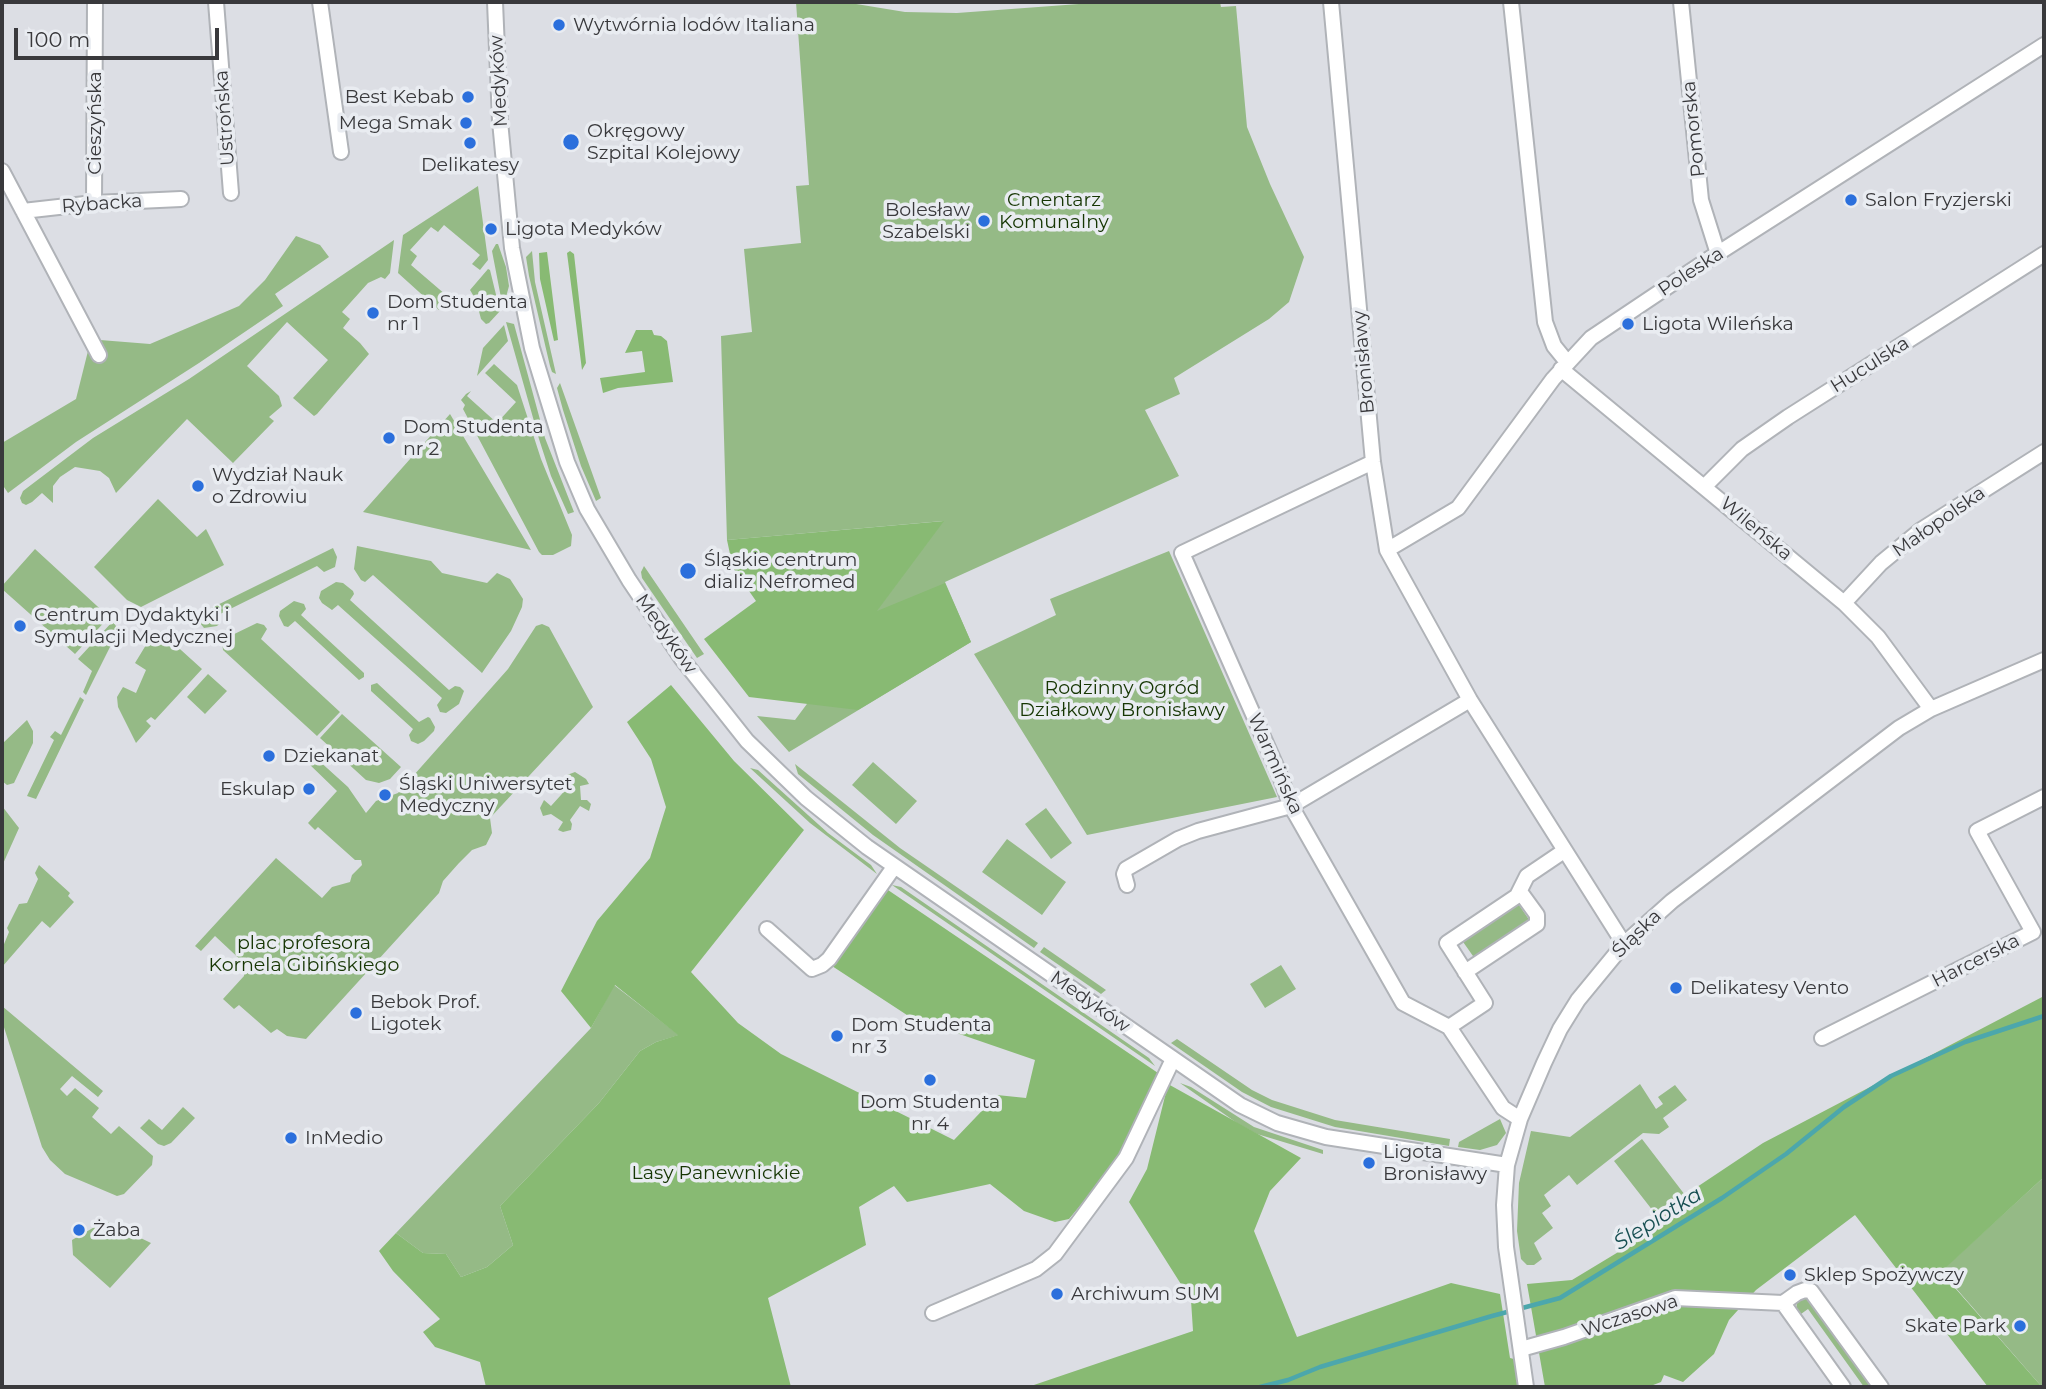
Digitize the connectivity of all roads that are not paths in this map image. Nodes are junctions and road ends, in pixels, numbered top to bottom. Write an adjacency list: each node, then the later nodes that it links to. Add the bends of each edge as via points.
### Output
1 (95, 2): 13 (street, Cieszyńska)
2 (216, 2): 11 (street, Ustrońska)
3 (320, 2): 9 (street)
4 (495, 2): 30 (street, Medyków, via 512,248 555,428 587,509 676,650 747,741 814,805)
5 (1331, 2): 20 (street, Bronisławy)
6 (1511, 2): 18 (street, Wileńska, via 1545,322)
7 (1681, 2): 15 (street, Pomorska, via 1701,200)
8 (2044, 45): 15 (street, Poleska)
9 (341, 152)
10 (2, 171): 14 (street)
11 (231, 193)
12 (181, 200): 13 (street, Rybacka)
13 (94, 203): 14 (street, Rybacka)
14 (23, 211): 17 (street)
15 (1718, 254): 18 (street, Poleska, via 1591,338)
16 (2044, 254): 21 (street, Huculska, via 1788,417 1742,449)
17 (99, 355)
18 (1564, 365): 21 (street, Wileńska); 22 (street, Poleska, via 1458,508)
19 (2044, 452): 23 (street, Małopolska, via 1921,530)
20 (1373, 462): 22 (street, Bronisławy); 28 (street, Warmińska, via 1182,553)
21 (1705, 486): 23 (street, Wileńska)
22 (1387, 550): 25 (street, Bronisławy)
23 (1844, 603): 26 (street, Wileńska, via 1884,644)
24 (2044, 660): 26 (street, Śląska)
25 (1470, 700): 28 (street); 29 (street, Bronisławy)
26 (1931, 709): 34 (street, Śląska, via 1899,728 1672,901)
27 (2044, 797): 37 (street, Harcerska, via 1977,831 2033,932)
28 (1291, 806): 31 (street, via 1178,839 1126,869); 36 (street, Warmińska, via 1403,1003)
29 (1564, 851): 32 (street, via 1527,876); 34 (street, Bronisławy)
30 (894, 867): 33 (street, via 822,965 812,969); 38 (street, Medyków)
31 (1127, 885)
32 (1521, 893): 35 (street, via 1537,915 1537,924); 35 (street, via 1447,943)
33 (767, 929)
34 (1624, 944): 39 (street, Śląska, via 1560,1029)
35 (1465, 972): 36 (street, via 1485,1003)
36 (1449, 1027): 39 (street, Warmińska, via 1503,1108)
37 (1822, 1038)
38 (1172, 1059): 40 (street, Medyków, via 1240,1105 1287,1126 1360,1144); 42 (street, via 1126,1158 1055,1254 1036,1269)
39 (1520, 1119): 40 (street, Śląska)
40 (1507, 1165): 43 (street, Śląska, via 1505,1230)
41 (1783, 1303): 43 (street, Wczasowa, via 1675,1298); 45 (street); 46 (street, Wczasowa, via 1797,1293 1811,1291)
42 (933, 1313)
43 (1521, 1349): 44 (street, Śląska)
44 (1526, 1387)
45 (1843, 1387)
46 (1881, 1387)

